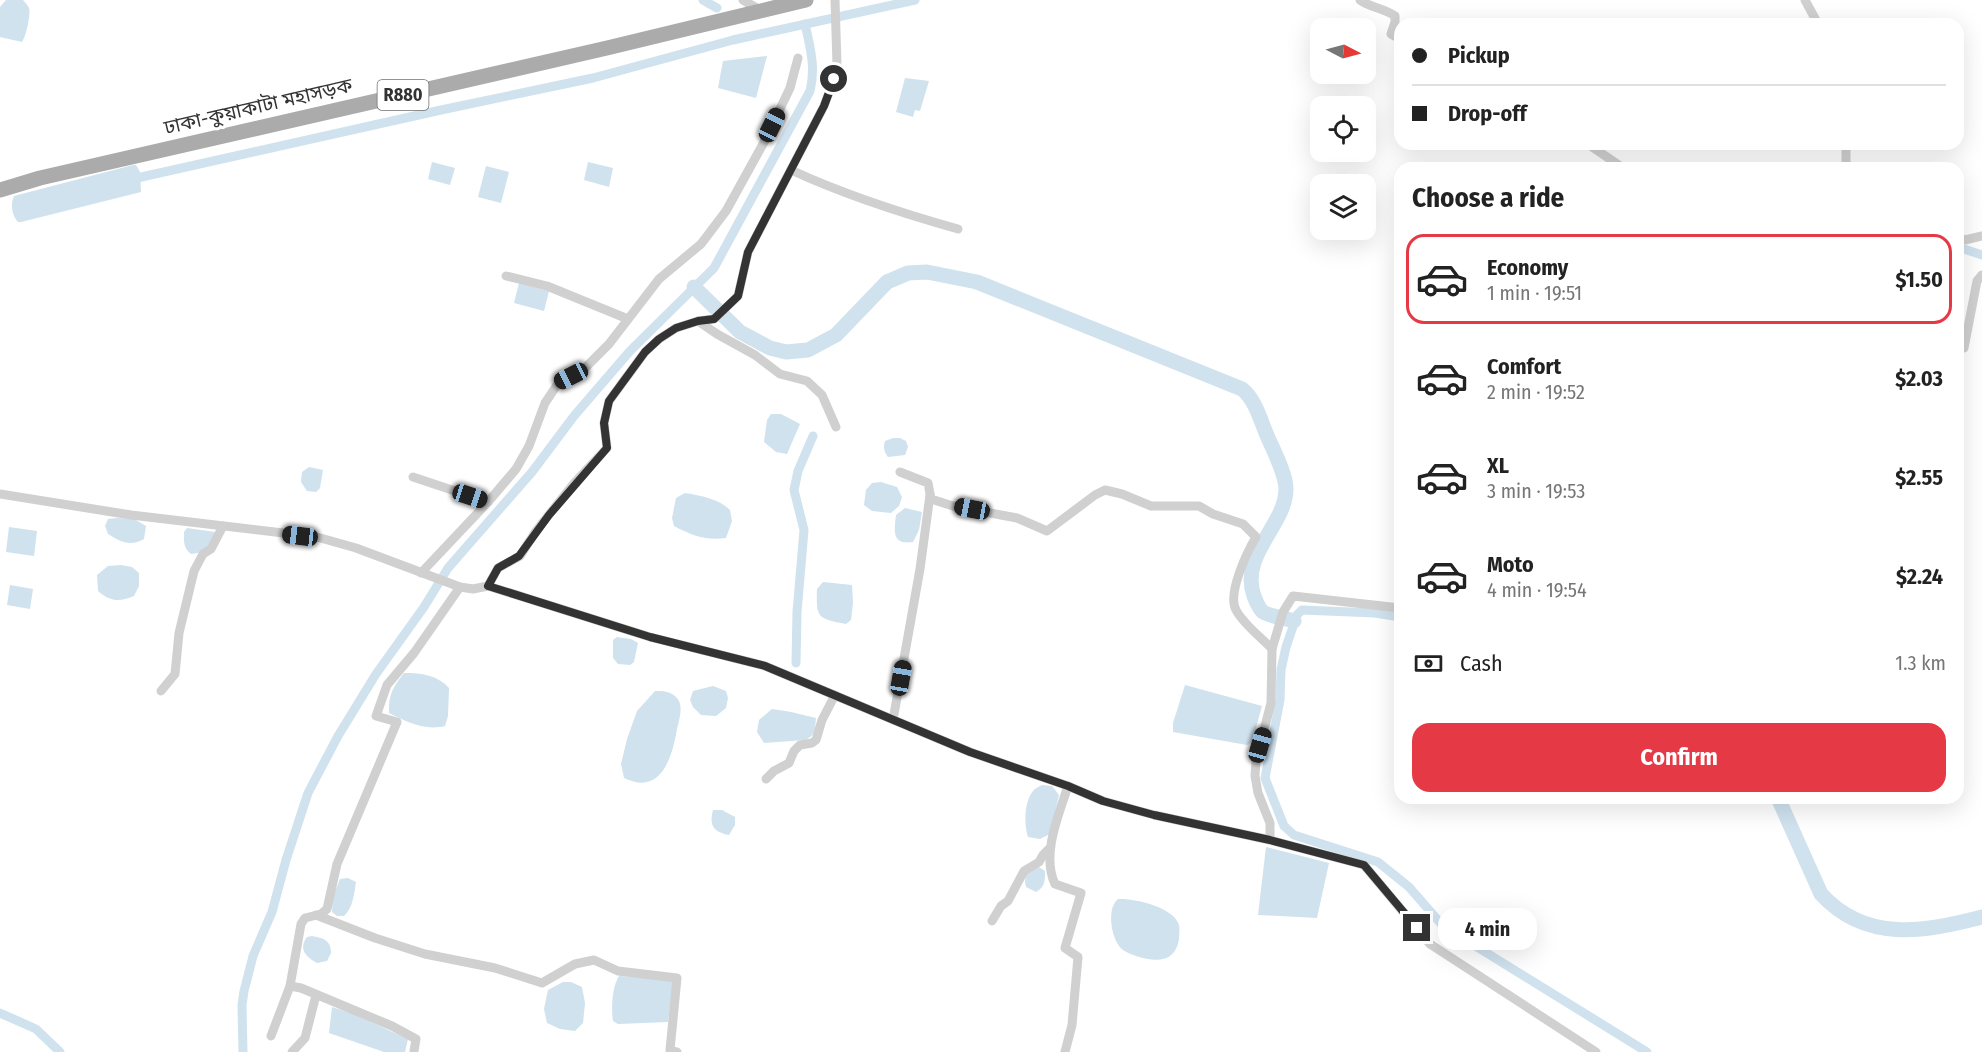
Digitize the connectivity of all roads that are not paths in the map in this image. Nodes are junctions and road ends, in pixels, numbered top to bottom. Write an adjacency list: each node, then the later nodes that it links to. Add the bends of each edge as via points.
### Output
1 (743, 0): 6 (street)
2 (806, 0): 6 (main road, ঢাকা-কুয়াকাটা মহাসড়ক / R880)
3 (835, 0): 14 (street, via 834,79)
4 (1360, 0): 7 (street, via 1389,11)
5 (1805, 0): 8 (street)
6 (760, 10): 15 (main road, ঢাকা-কুয়াকাটা মহাসড়ক / R880, via 40,177)
7 (1395, 18)
8 (1815, 18)
9 (1394, 20): 10 (street)
10 (1394, 36)
11 (798, 58): 21 (street, via 790,88 726,211 701,244 659,279)
12 (1597, 150): 13 (street)
13 (1614, 162)
14 (791, 170): 16 (street, via 896,212); 22 (street, via 748,252 738,296 714,319)
15 (0, 190)
16 (958, 229)
17 (1982, 236): 18 (street)
18 (1964, 240)
19 (1982, 275): 23 (street, via 1977,281)
20 (506, 276): 21 (street, via 547,286)
21 (628, 320): 29 (street, via 583,370 559,382 545,403 516,469)
22 (698, 321): 24 (street, via 780,374 807,381 822,395); 32 (street, via 659,339 633,367 609,401 604,423 607,448 519,556 498,568)
23 (1964, 348)
24 (836, 426)
25 (900, 472): 28 (street, via 928,483)
26 (413, 477): 29 (street)
27 (0, 494): 30 (street)
28 (930, 495): 35 (street, via 931,499 953,506 1017,518 1047,531 1105,490 1150,506 1199,506 1243,524 1256,537 1246,552 1239,575 1235,609); 38 (street)
29 (488, 502): 31 (street)
30 (223, 526): 31 (street, via 317,537); 36 (street, via 194,572 179,633 176,674)
31 (421, 573): 33 (street)
32 (488, 586): 33 (street); 37 (street, via 650,637 765,666)
33 (460, 587): 43 (street, via 387,685 376,716 397,722 337,864 327,909)
34 (1394, 607): 35 (street, via 1293,596 1283,612)
35 (1272, 649): 41 (street, via 1271,702 1255,776 1270,823)
36 (161, 691)
37 (834, 694): 38 (street); 39 (street, via 816,740 800,746 789,763)
38 (893, 720): 40 (street)
39 (766, 779)
40 (1068, 786): 41 (street, via 1103,801 1154,815); 42 (street)
41 (1270, 840): 52 (street, via 1364,865 1430,944)
42 (1050, 848): 44 (street, via 1039,862 1024,871 1013,894); 51 (street, via 1055,884 1082,893 1065,948 1078,957 1072,1025)
43 (316, 915): 45 (street, via 305,918 301,924); 50 (street, via 424,954 495,968 542,983 575,964 594,960 618,970 677,978 670,1050)
44 (992, 921)
45 (290, 986): 46 (street); 47 (street)
46 (316, 995): 48 (street, via 416,1039); 49 (street, via 305,1038)
47 (272, 1036)
48 (414, 1051)
49 (292, 1052)
50 (677, 1052)
51 (1065, 1052)
52 (1596, 1052)

